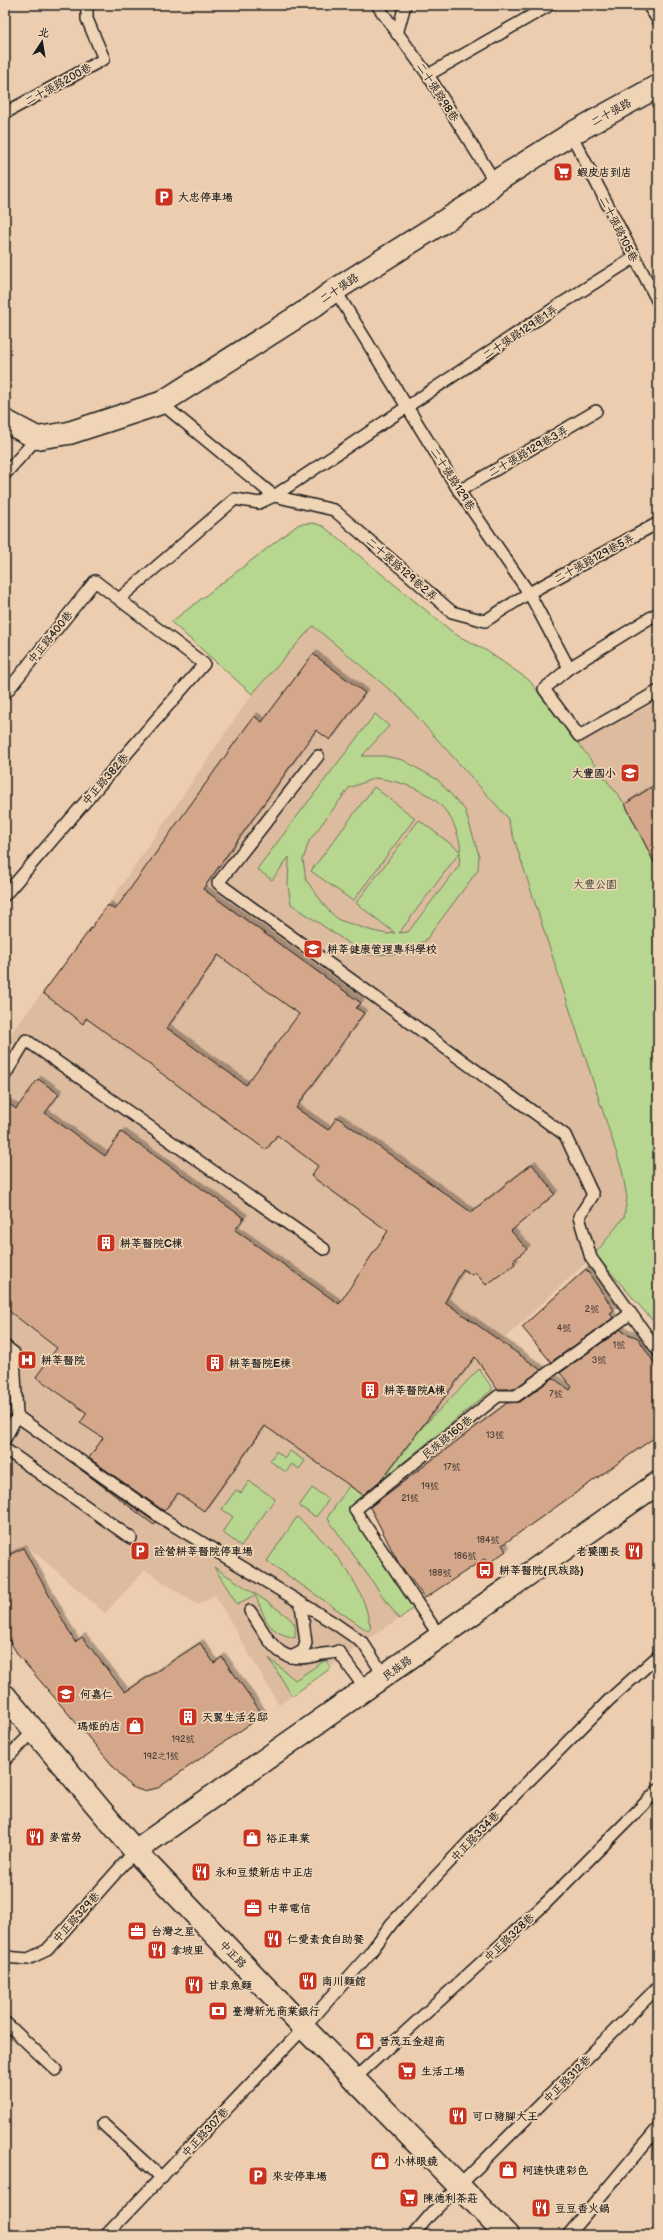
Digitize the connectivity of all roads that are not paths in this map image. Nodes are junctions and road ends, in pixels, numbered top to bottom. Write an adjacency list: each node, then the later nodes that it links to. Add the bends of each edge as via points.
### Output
1 (87, 5): 10 (lane, 二十張路200巷, via 87,19 104,59)
2 (377, 5): 7 (lane, 二十張路98巷)
3 (405, 5): 7 (lane)
4 (550, 5): 8 (lane)
5 (648, 5): 6 (lane)
6 (658, 20)
7 (397, 34): 8 (lane, 二十張路98巷)
8 (428, 75): 12 (lane, 二十張路98巷)
9 (658, 86): 11 (street, 二十張路)
10 (5, 113)
11 (571, 134): 12 (street, 二十張路); 13 (lane, 二十張路105巷)
12 (495, 182): 14 (street, 二十張路, via 476,202)
13 (634, 258): 15 (lane, 二十張路105巷); 17 (lane, 二十張路129巷1弄, via 553,309)
14 (335, 290): 16 (street, 二十張路, via 311,308); 17 (lane, 二十張路129巷)
15 (658, 302)
16 (161, 403): 20 (street, 二十張路, via 69,433); 23 (lane, 二十張路129巷2弄)
17 (408, 407): 22 (lane, 二十張路129巷); 23 (lane)
18 (596, 411): 22 (lane, 二十張路129巷3弄)
19 (5, 421): 20 (street)
20 (38, 438): 21 (lane)
21 (5, 474)
22 (459, 491): 25 (lane, 二十張路129巷)
23 (274, 496): 25 (lane, 二十張路129巷2弄, via 334,510 452,612 485,621); 26 (lane, via 259,503 235,499)
24 (658, 523): 25 (lane, 二十張路129巷5弄)
25 (529, 593): 28 (lane, 二十張路129巷)
26 (119, 599): 30 (lane, 中正路400巷, via 95,581); 32 (lane, 中正路382巷, via 204,664)
27 (658, 613): 28 (lane)
28 (569, 668): 29 (lane, via 544,689 579,736)
29 (658, 691)
30 (5, 694)
31 (318, 756): 35 (lane, via 218,883 565,1135 593,1194 579,1217 591,1258)
32 (5, 894)
33 (5, 1075): 34 (lane, via 26,1040)
34 (324, 1249)
35 (630, 1314): 37 (lane); 45 (lane, 民族路160巷, via 516,1396 498,1396 355,1510)
36 (5, 1346): 38 (lane, via 14,1353)
37 (658, 1351)
38 (17, 1416): 39 (lane); 43 (lane, via 160,1517)
39 (5, 1439)
40 (5, 1449): 42 (lane)
41 (658, 1483): 45 (street, 民族路)
42 (131, 1538)
43 (301, 1605): 47 (lane, via 306,1644 303,1652); 48 (lane, via 334,1623 362,1643)
44 (250, 1611): 47 (lane, via 277,1650)
45 (440, 1637): 48 (street, 民族路)
46 (658, 1656): 58 (lane, 中正路334巷, via 609,1700 476,1834 392,1923 370,1953)
47 (289, 1658): 49 (lane, via 332,1655 338,1651)
48 (385, 1677): 49 (street, 民族路)
49 (366, 1690): 54 (street, 民族路)
50 (5, 1696): 51 (street, 中正路)
51 (34, 1731): 52 (lane); 54 (street, 中正路)
52 (5, 1760)
53 (658, 1790): 60 (lane, 中正路328巷, via 546,1903)
54 (135, 1851): 55 (lane, 中正路329巷, via 47,1950 28,1958); 58 (street, 中正路)
55 (5, 1957)
56 (658, 1988): 64 (lane, 中正路312巷)
57 (5, 2022): 59 (lane)
58 (304, 2028): 60 (street, 中正路); 63 (lane, 中正路307巷)
59 (56, 2070)
60 (354, 2079): 64 (street, 中正路)
61 (103, 2124): 63 (lane)
62 (658, 2128): 70 (lane)
63 (162, 2178): 67 (lane, 中正路307巷)
64 (459, 2186): 68 (lane, 中正路312巷); 69 (street, 中正路)
65 (5, 2232): 66 (lane)
66 (9, 2235)
67 (106, 2235)
68 (413, 2235)
69 (507, 2235)
70 (568, 2235)

